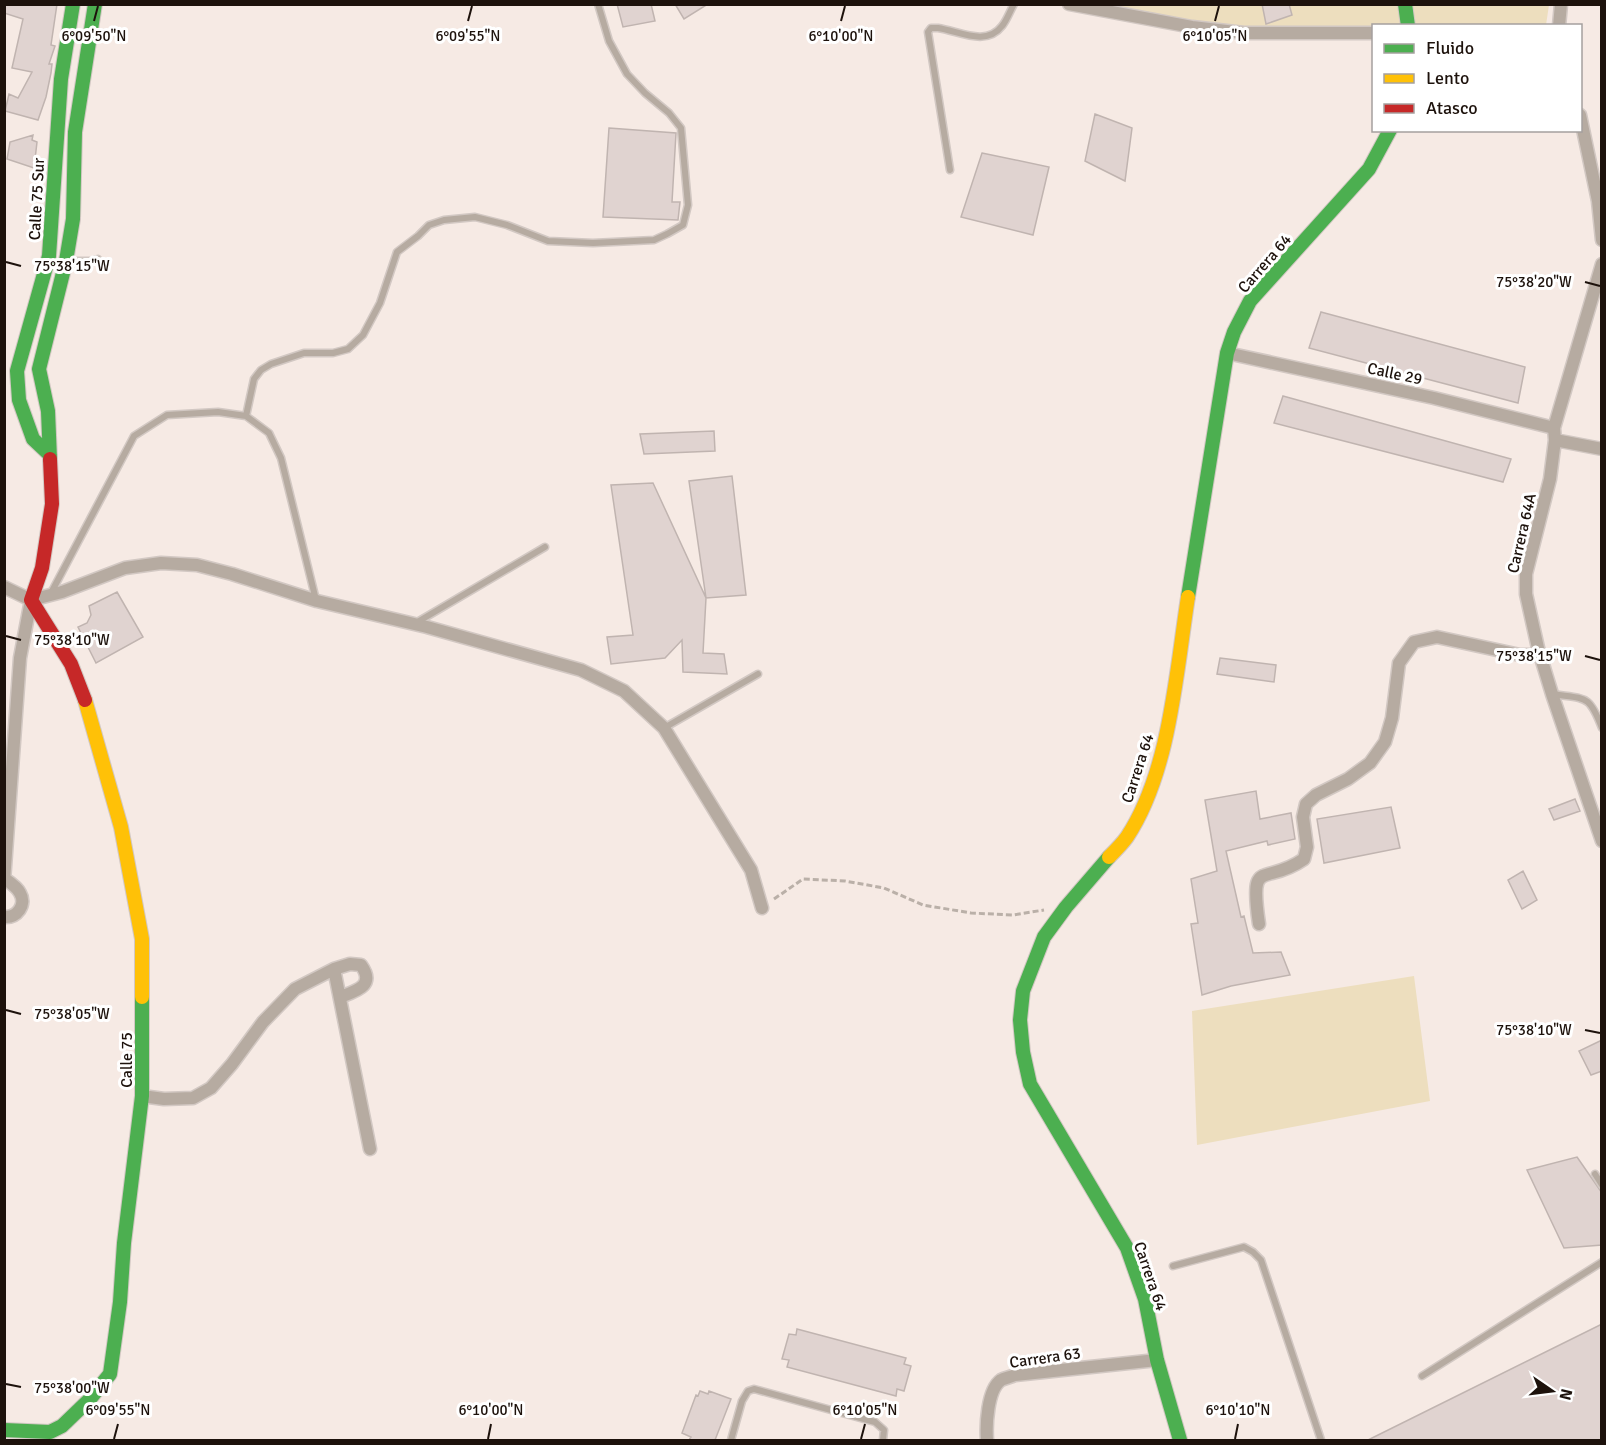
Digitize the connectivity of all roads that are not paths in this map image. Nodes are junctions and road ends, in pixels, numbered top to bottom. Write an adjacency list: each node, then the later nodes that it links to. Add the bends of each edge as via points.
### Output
1 (73, 4): 20 (street, Calle 75 Sur, via 61,79 49,256 17,371)
2 (95, 4): 16 (street, via 75,132 73,219)
3 (598, 4): 21 (lane, via 609,41 627,74 681,129 688,205 682,225 654,240 593,243 548,241 475,217 429,225 397,252 380,303 363,335 348,349 304,353 261,370)
4 (1014, 4): 13 (lane, via 1002,26 985,38 939,27 931,27 928,32)
5 (1069, 4): 10 (street, via 1244,33)
6 (1405, 4): 8 (street)
7 (1561, 4): 9 (street)
8 (1408, 24)
9 (1559, 24)
10 (1372, 33)
11 (1582, 120): 14 (street)
12 (1389, 132): 18 (street, Carrera 64, via 1369,169 1250,301)
13 (950, 170)
14 (1602, 240)
15 (98, 259): 16 (lane)
16 (66, 261): 19 (street, via 46,354 39,369)
17 (1602, 264): 22 (street, Carrera 64A)
18 (1227, 353): 22 (street, Calle 29, via 1434,398); 49 (street, Carrera 64, via 1161,755 1148,796 1127,837 1044,937 1023,991 1020,1020 1030,1084 1126,1248 1145,1299)
19 (43, 387): 20 (street, via 32,402); 24 (street)
20 (19, 400): 24 (street, Calle 75 Sur, via 33,439)
21 (246, 416): 27 (lane, via 219,412 167,415 134,436); 29 (lane, via 269,433 281,458)
22 (1554, 434): 23 (street, Calle 29); 31 (street, Carrera 64A, via 1550,479 1526,574 1526,594)
23 (1602, 449)
24 (50, 455): 28 (street, via 49,531)
25 (545, 547): 30 (lane)
26 (4, 587): 28 (street)
27 (50, 594): 28 (street); 29 (street, via 125,568 179,563 214,569)
28 (31, 600): 37 (street, via 20,658); 43 (street, Calle 75, via 71,664 83,692 121,827 142,939)
29 (316, 601): 30 (street)
30 (414, 624): 34 (street, via 581,670 624,691)
31 (1540, 655): 33 (street, Carrera 64A); 40 (street, via 1520,655 1437,637 1414,642 1399,663 1385,742 1370,763 1306,804 1304,859 1294,866 1265,873 1256,881)
32 (758, 674): 34 (lane)
33 (1552, 694): 35 (lane, via 1590,702); 36 (street, Carrera 64A)
34 (664, 728): 38 (street, via 751,870)
35 (1602, 728)
36 (1602, 841)
37 (5, 880): 39 (street, via 23,899 16,915)
38 (762, 908)
39 (4, 917)
40 (1259, 924)
41 (334, 969): 42 (street); 42 (street, via 355,963 361,965 367,978 361,988); 43 (street, via 295,989 263,1022 211,1088 193,1098)
42 (340, 997): 44 (street)
43 (142, 1096): 51 (street, Calle 75, via 110,1374 63,1426 50,1432)
44 (370, 1149)
45 (1595, 1174): 46 (lane)
46 (1602, 1185)
47 (1602, 1262): 50 (lane)
48 (1173, 1266): 56 (lane, via 1244,1247 1260,1260)
49 (1157, 1359): 54 (street, Carrera 63, via 1015,1375 1002,1380 986,1420); 55 (street, Carrera 64)
50 (1422, 1376)
51 (4, 1430)
52 (731, 1440): 53 (lane, via 742,1401 754,1389 875,1422 884,1430)
53 (883, 1440)
54 (987, 1440)
55 (1180, 1440)
56 (1321, 1440)

